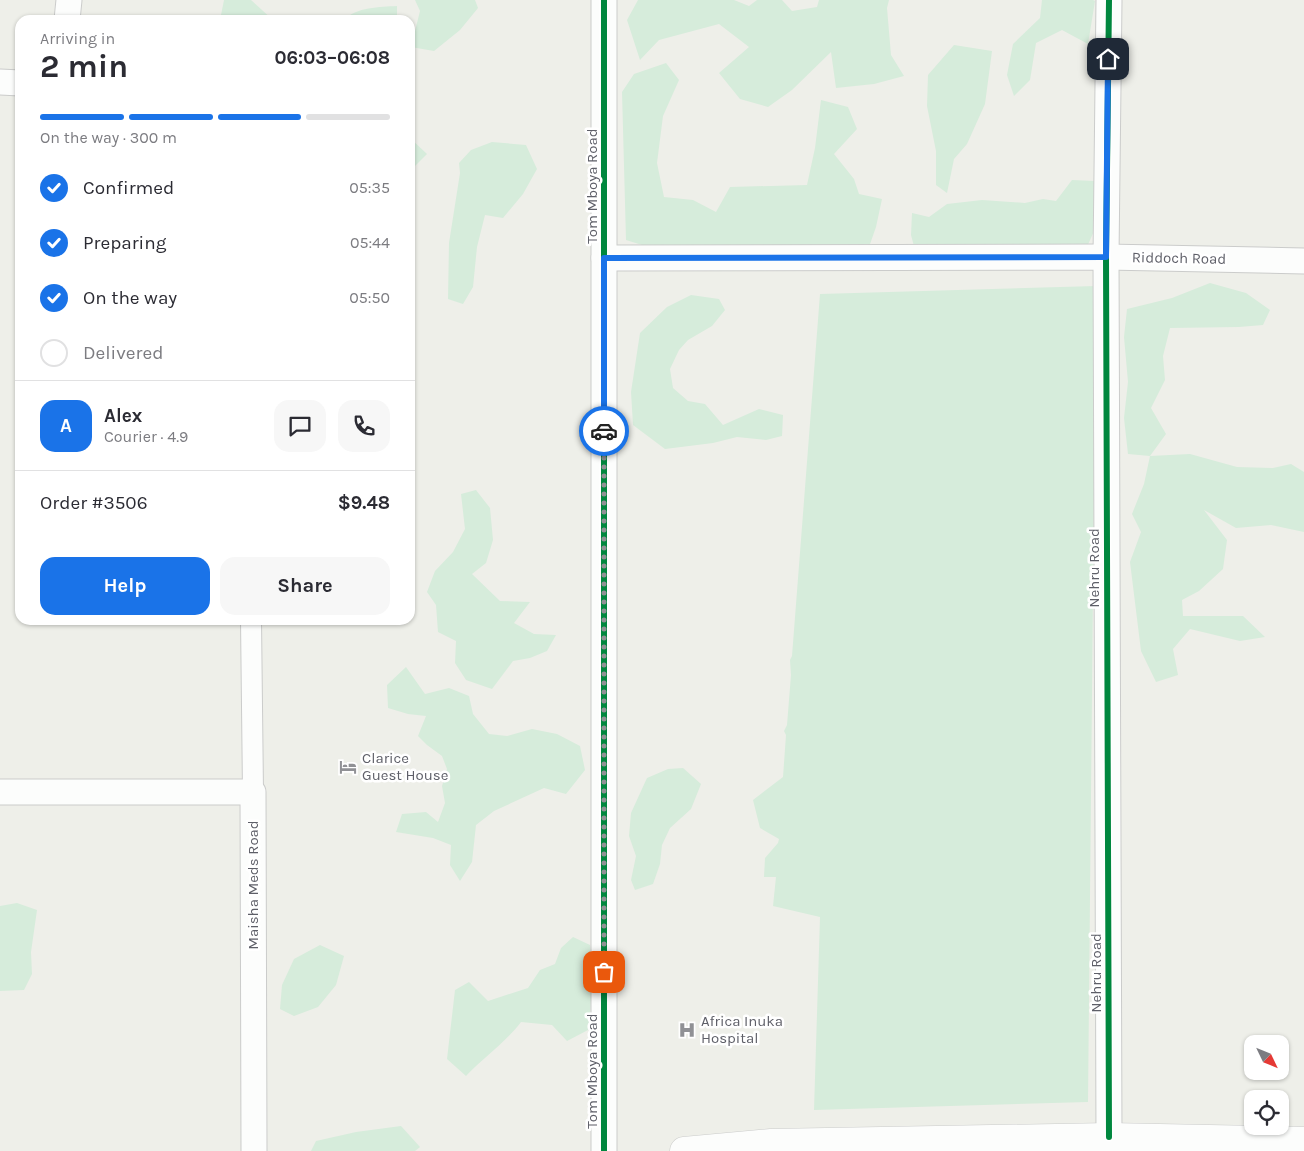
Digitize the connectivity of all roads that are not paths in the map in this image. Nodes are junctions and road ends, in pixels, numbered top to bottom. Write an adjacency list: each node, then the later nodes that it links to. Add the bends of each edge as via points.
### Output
1 (70, 0): 4 (street)
2 (604, 0): 8 (street, Tom Mboya Road)
3 (1109, 0): 7 (street, Nehru Road)
4 (68, 15)
5 (0, 82): 6 (street)
6 (15, 83)
7 (1106, 257): 8 (street, Riddoch Road); 9 (street, Riddoch Road); 13 (street, Nehru Road)
8 (604, 258): 18 (street, Tom Mboya Road)
9 (1304, 261)
10 (251, 625): 12 (street, Maisha Meds Road)
11 (0, 792): 12 (street)
12 (253, 792): 17 (street, Maisha Meds Road)
13 (1108, 1137): 15 (main road); 16 (main road)
14 (1304, 1142): 15 (main road)
15 (1210, 1145)
16 (863, 1146): 19 (main road, via 771,1143)
17 (254, 1151)
18 (604, 1151)
19 (684, 1151)

